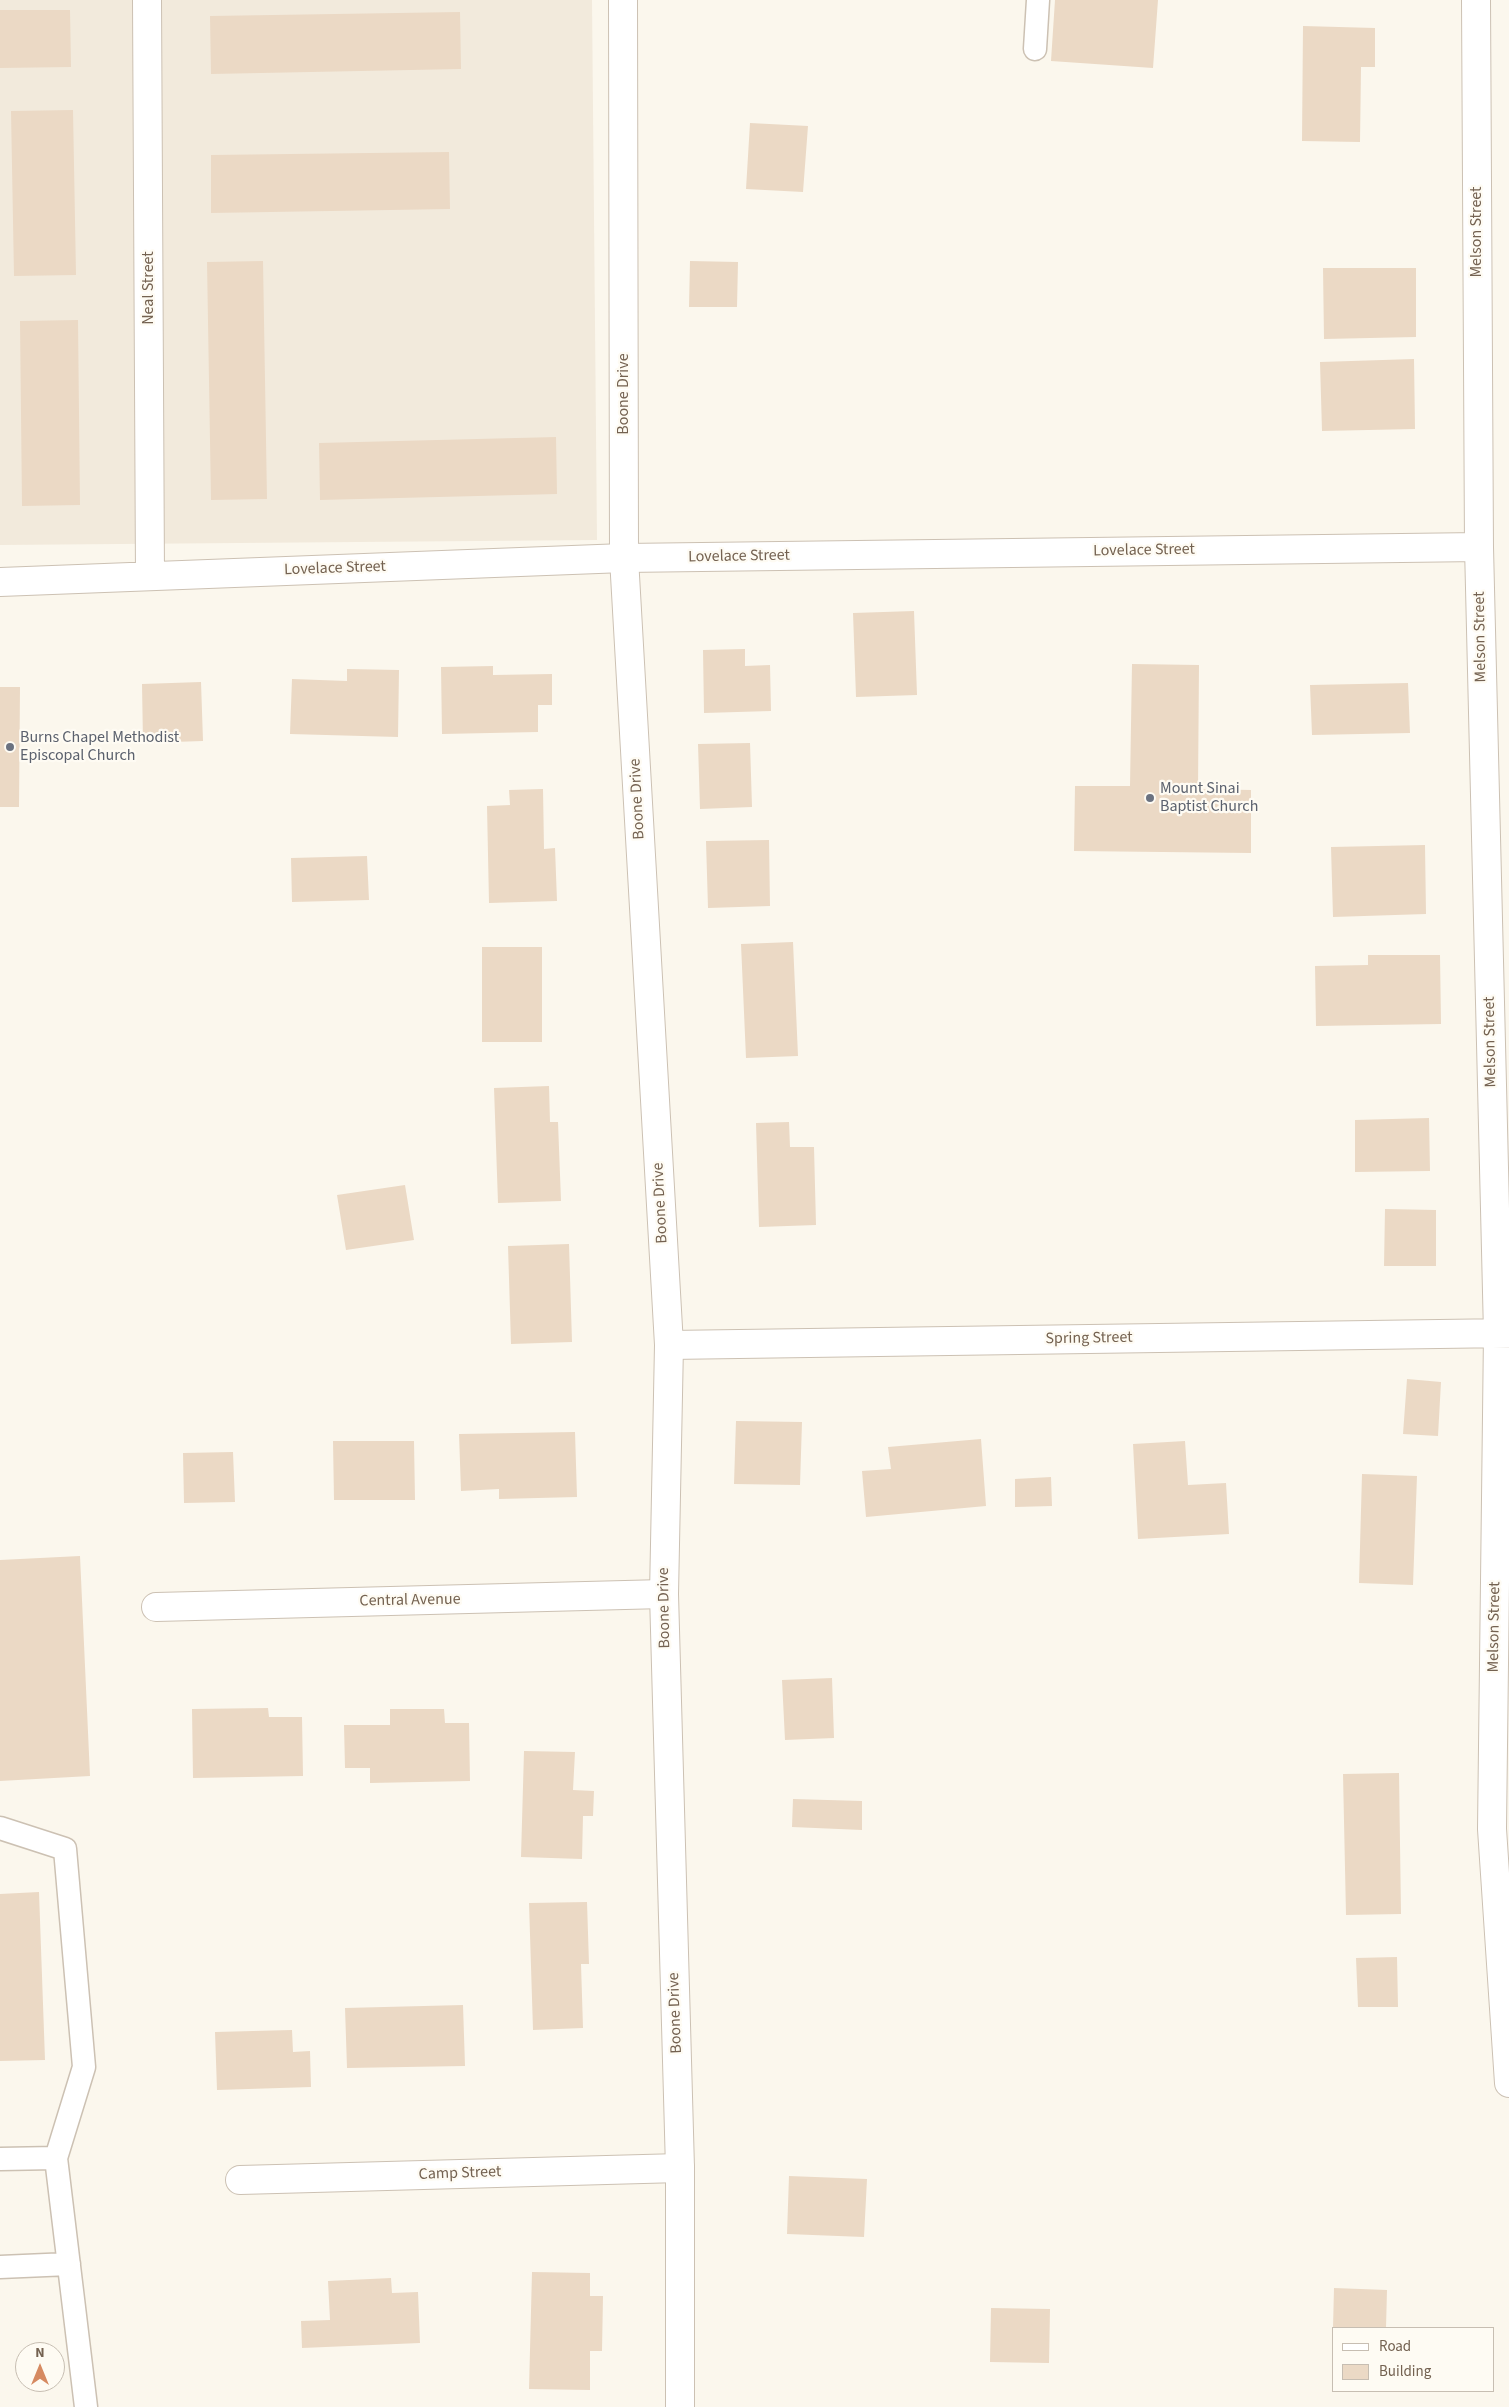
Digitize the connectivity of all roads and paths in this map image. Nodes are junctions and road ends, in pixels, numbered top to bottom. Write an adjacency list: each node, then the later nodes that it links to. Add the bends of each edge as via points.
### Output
1 (147, 0): 8 (street, Neal Street)
2 (623, 0): 7 (street, Boone Drive)
3 (1038, 0): 5 (lane)
4 (1476, 0): 6 (street, Melson Street)
5 (1035, 49)
6 (1479, 547): 7 (street, Lovelace Street); 10 (street, Melson Street)
7 (624, 558): 8 (street, Lovelace Street); 11 (street, Boone Drive)
8 (150, 575): 9 (street, Lovelace Street)
9 (0, 582)
10 (1504, 1333): 11 (street, Spring Street); 15 (street, Melson Street, via 1492,1829)
11 (669, 1345): 12 (street, Boone Drive)
12 (664, 1594): 13 (street, Central Avenue); 18 (street, Boone Drive)
13 (156, 1607)
14 (0, 1828): 17 (lane, via 65,1849 84,2067)
15 (1509, 2083)
16 (0, 2158): 17 (lane)
17 (56, 2158): 20 (lane)
18 (680, 2168): 19 (street, Camp Street); 23 (street, Boone Drive)
19 (240, 2180)
20 (69, 2264): 21 (lane); 22 (lane)
21 (0, 2267)
22 (86, 2407)
23 (680, 2407)

